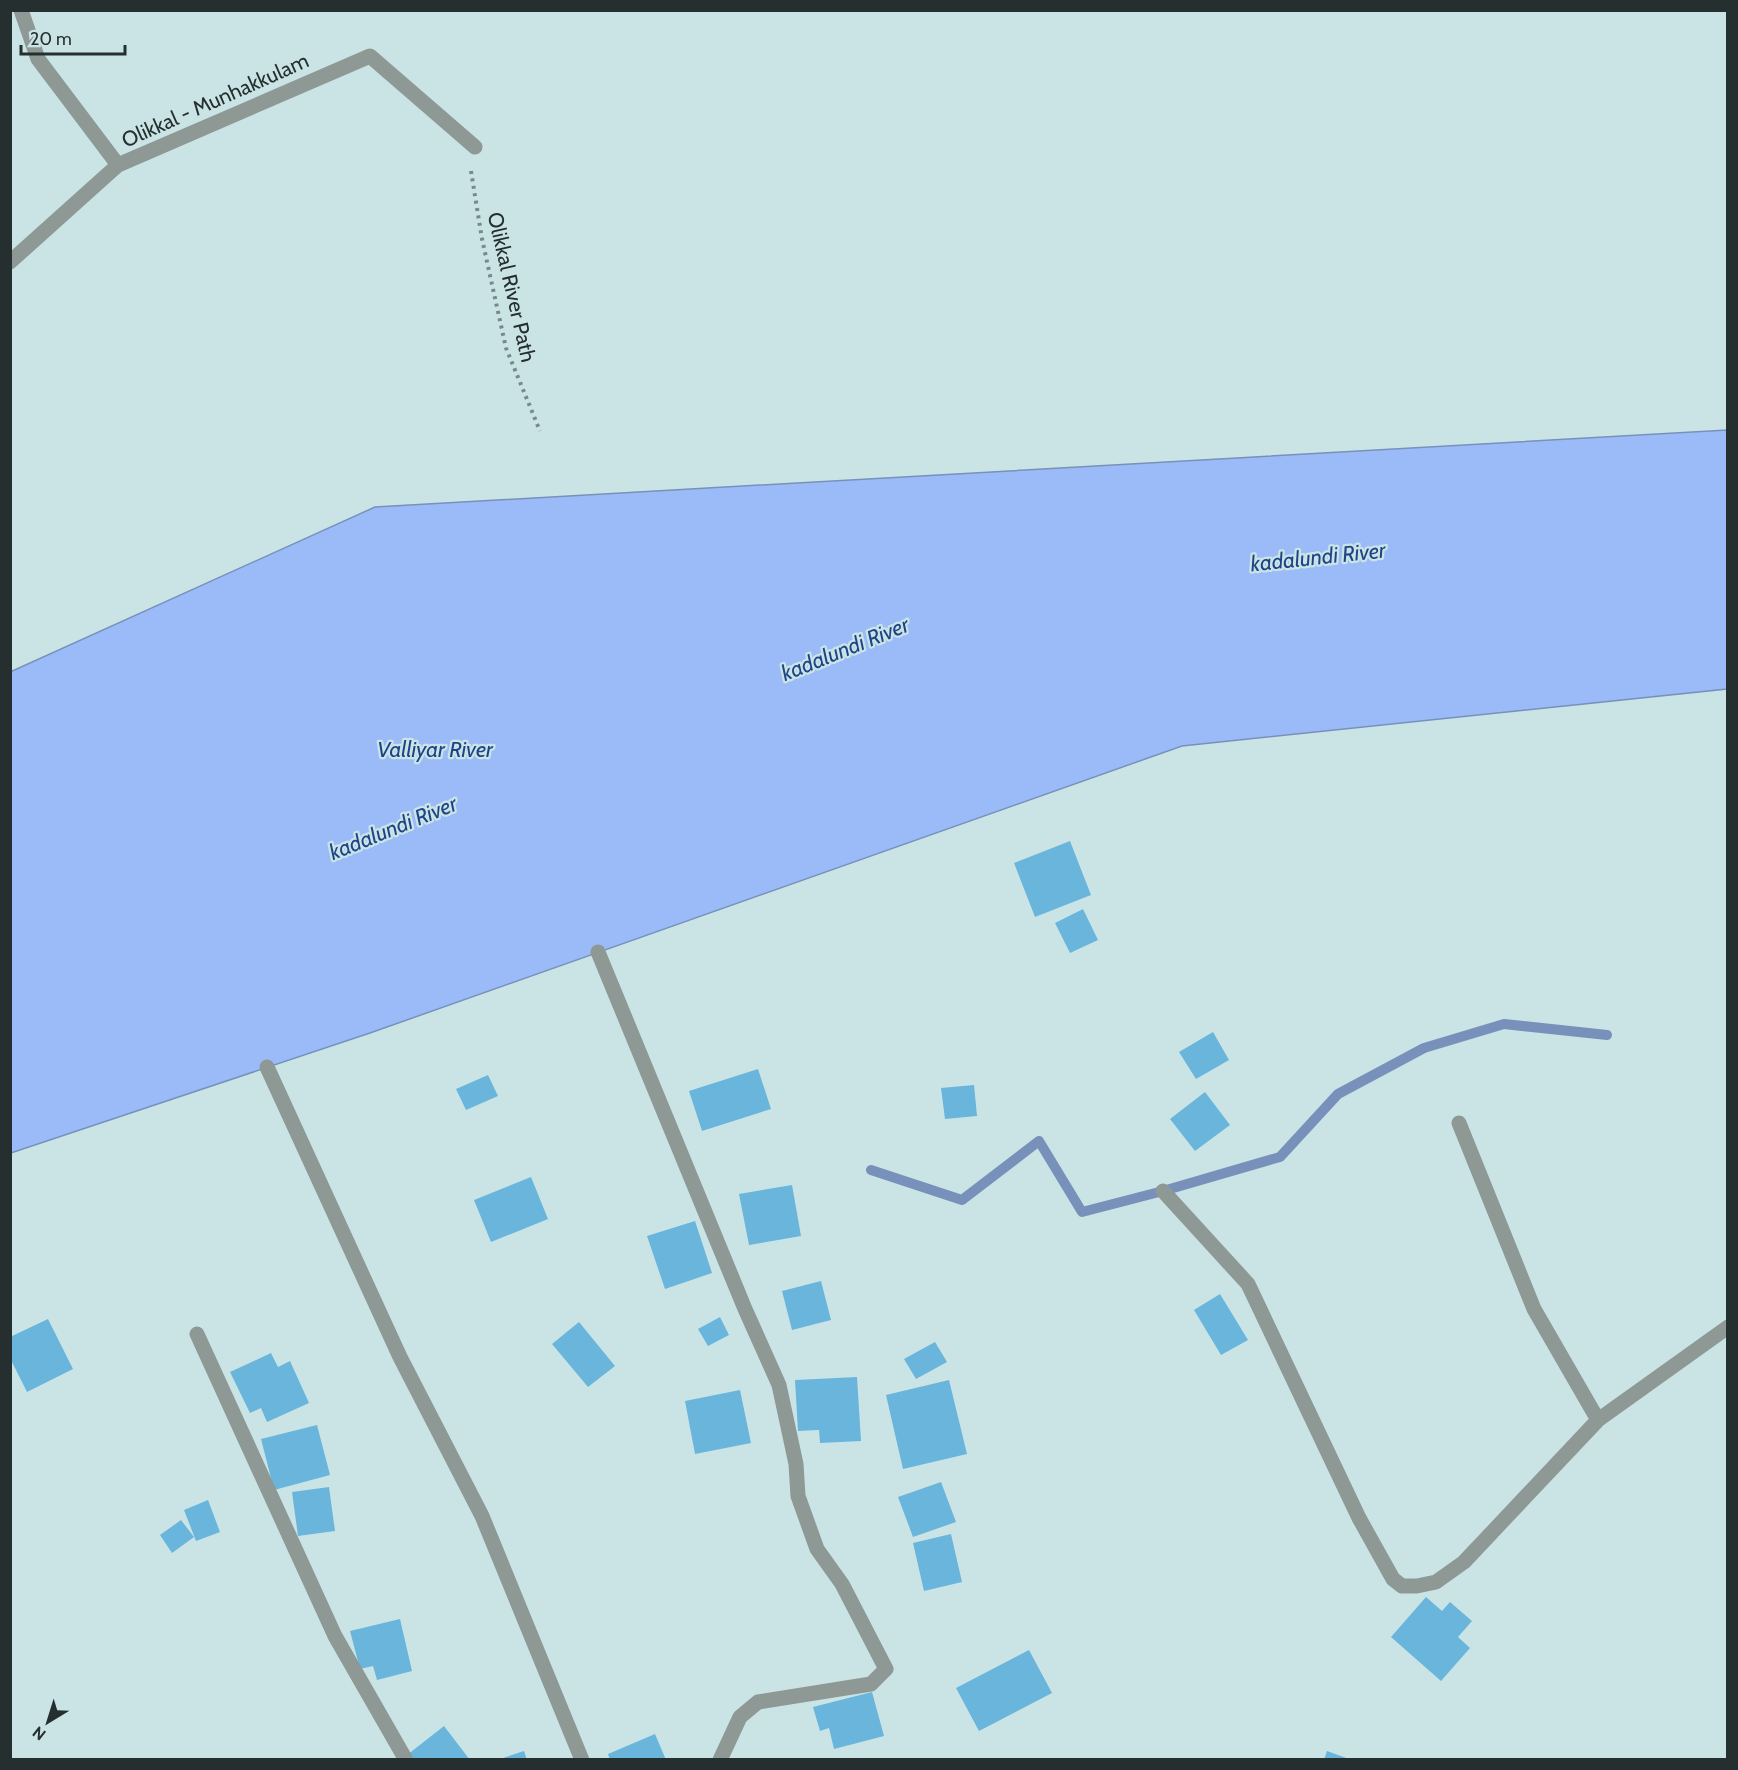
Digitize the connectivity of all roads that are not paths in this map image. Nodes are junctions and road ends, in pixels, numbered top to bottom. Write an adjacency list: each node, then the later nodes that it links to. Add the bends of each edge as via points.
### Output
1 (21, 10): 3 (street, Olikkal - Munhakkulam, via 38,59)
2 (475, 147): 3 (street, Olikkal - Munhakkulam, via 370,56)
3 (118, 165): 4 (street)
4 (10, 262)
5 (598, 952): 14 (street, via 779,1385 796,1464 798,1496 818,1549 842,1584 886,1669 872,1684 758,1702 740,1717)
6 (267, 1068): 13 (street, via 400,1357 482,1516)
7 (1459, 1123): 11 (street, via 1534,1309)
8 (1163, 1191): 11 (street, via 1248,1284 1359,1518 1393,1579 1402,1586 1436,1582 1464,1562)
9 (1728, 1327): 11 (street)
10 (197, 1334): 12 (street, via 335,1636)
11 (1598, 1420)
12 (406, 1760)
13 (582, 1760)
14 (720, 1760)

